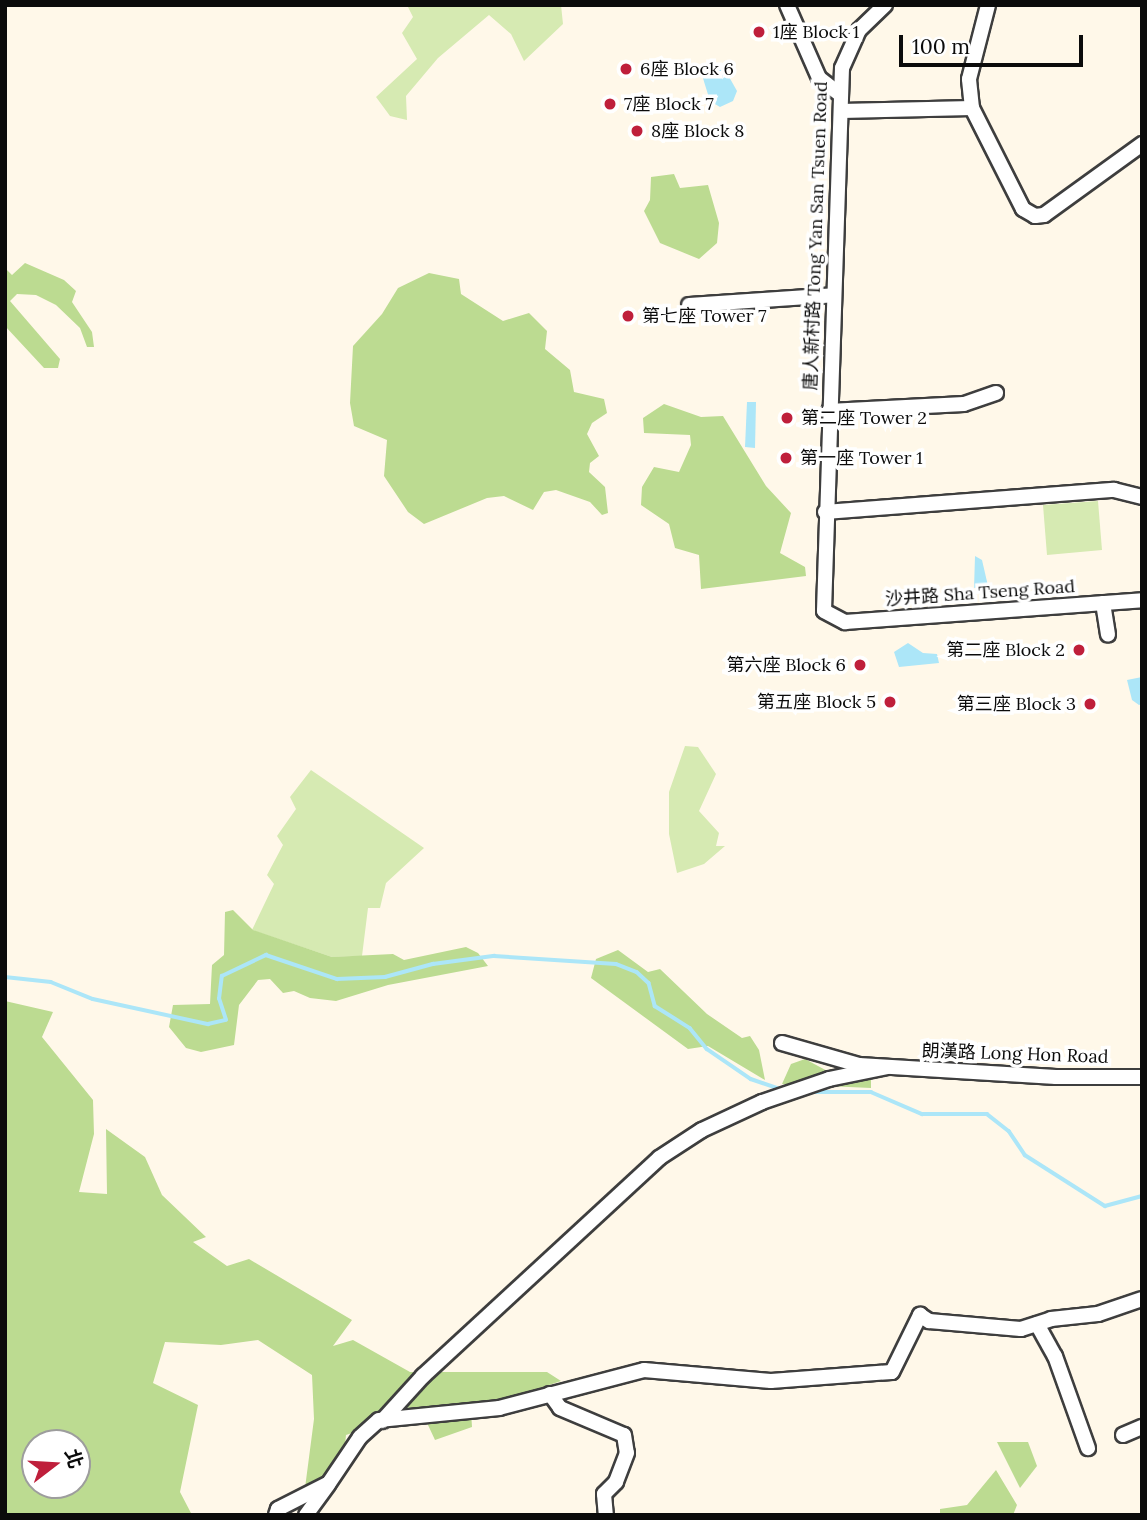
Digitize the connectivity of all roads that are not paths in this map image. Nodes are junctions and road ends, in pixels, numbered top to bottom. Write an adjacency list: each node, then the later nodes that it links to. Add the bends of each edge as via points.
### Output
1 (787, 5): 4 (street, via 819,78)
2 (885, 5): 4 (street, 唐人新村路 Tong Yan San Tsuen Road, via 865,22 848,48)
3 (988, 5): 5 (street, via 969,79)
4 (841, 95): 6 (street, 唐人新村路 Tong Yan San Tsuen Road)
5 (972, 108): 6 (street); 7 (street, via 1023,209 1035,216 1044,215)
6 (841, 111): 8 (street, 唐人新村路 Tong Yan San Tsuen Road)
7 (1142, 144)
8 (834, 295): 9 (street); 11 (street, 唐人新村路 Tong Yan San Tsuen Road)
9 (689, 305)
10 (996, 393): 11 (street, via 964,404)
11 (829, 411): 13 (street, 唐人新村路 Tong Yan San Tsuen Road)
12 (1142, 497): 13 (street, via 1114,490)
13 (825, 512): 16 (street, 唐人新村路 Tong Yan San Tsuen Road)
14 (1142, 600): 15 (street, 沙井路 Sha Tseng Road)
15 (1103, 603): 16 (street, 沙井路 Sha Tseng Road, via 845,622); 17 (street)
16 (824, 611)
17 (1108, 635)
18 (782, 1043): 19 (street, 朗漢路 Long Hon Road, via 847,1063)
19 (887, 1067): 20 (street, 朗漢路 Long Hon Road); 28 (street, 朗漢路 Long Hon Road, via 780,1095 702,1130 620,1190 422,1376)
20 (1142, 1077)
21 (1142, 1299): 22 (street, via 1098,1314)
22 (1037, 1324): 23 (street, via 1021,1329 929,1321 920,1315 892,1372 771,1381 643,1370); 26 (street, via 1055,1356)
23 (550, 1394): 27 (street, via 499,1408 379,1420 360,1437 329,1483 278,1509); 29 (street, via 559,1408 624,1435 627,1453 616,1482 604,1494)
24 (1142, 1426): 25 (street)
25 (1123, 1435)
26 (1088, 1448)
27 (276, 1515)
28 (306, 1515)
29 (606, 1515)

